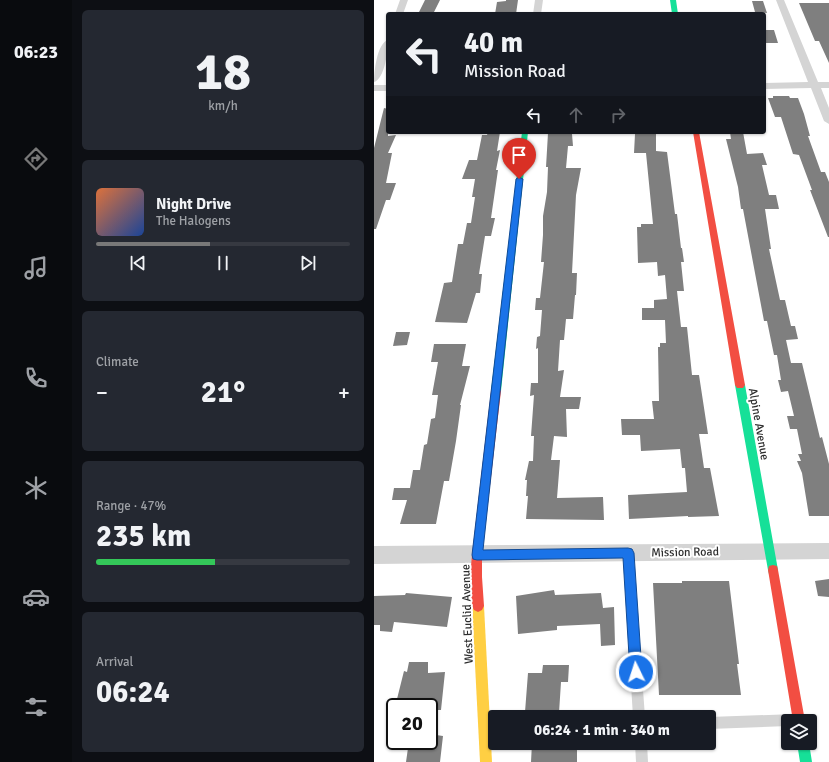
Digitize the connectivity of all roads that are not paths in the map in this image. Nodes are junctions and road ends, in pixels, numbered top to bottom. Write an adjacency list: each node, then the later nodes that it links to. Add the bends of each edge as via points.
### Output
1 (404, 0): 5 (street)
2 (539, 0): 6 (street)
3 (673, 0): 7 (street)
4 (780, 0): 10 (street)
5 (400, 12)
6 (537, 12)
7 (675, 12)
8 (386, 48): 9 (street)
9 (374, 79)
10 (815, 85): 11 (street); 12 (street); 15 (street)
11 (829, 85)
12 (766, 86)
13 (374, 88): 14 (street)
14 (386, 88)
15 (829, 121)
16 (524, 134): 21 (street, West Euclid Avenue)
17 (696, 134): 18 (street, Alpine Avenue)
18 (769, 551): 19 (street, Mission Road); 20 (street, Mission Road); 24 (street, Alpine Avenue)
19 (829, 551)
20 (628, 553): 21 (street, Mission Road); 23 (lane)
21 (477, 555): 22 (street, Mission Road); 29 (street, West Euclid Avenue)
22 (374, 556)
23 (639, 710)
24 (798, 714)
25 (781, 721): 26 (lane)
26 (716, 723)
27 (641, 750): 30 (lane)
28 (804, 750): 31 (street)
29 (486, 762)
30 (642, 762)
31 (806, 762)

